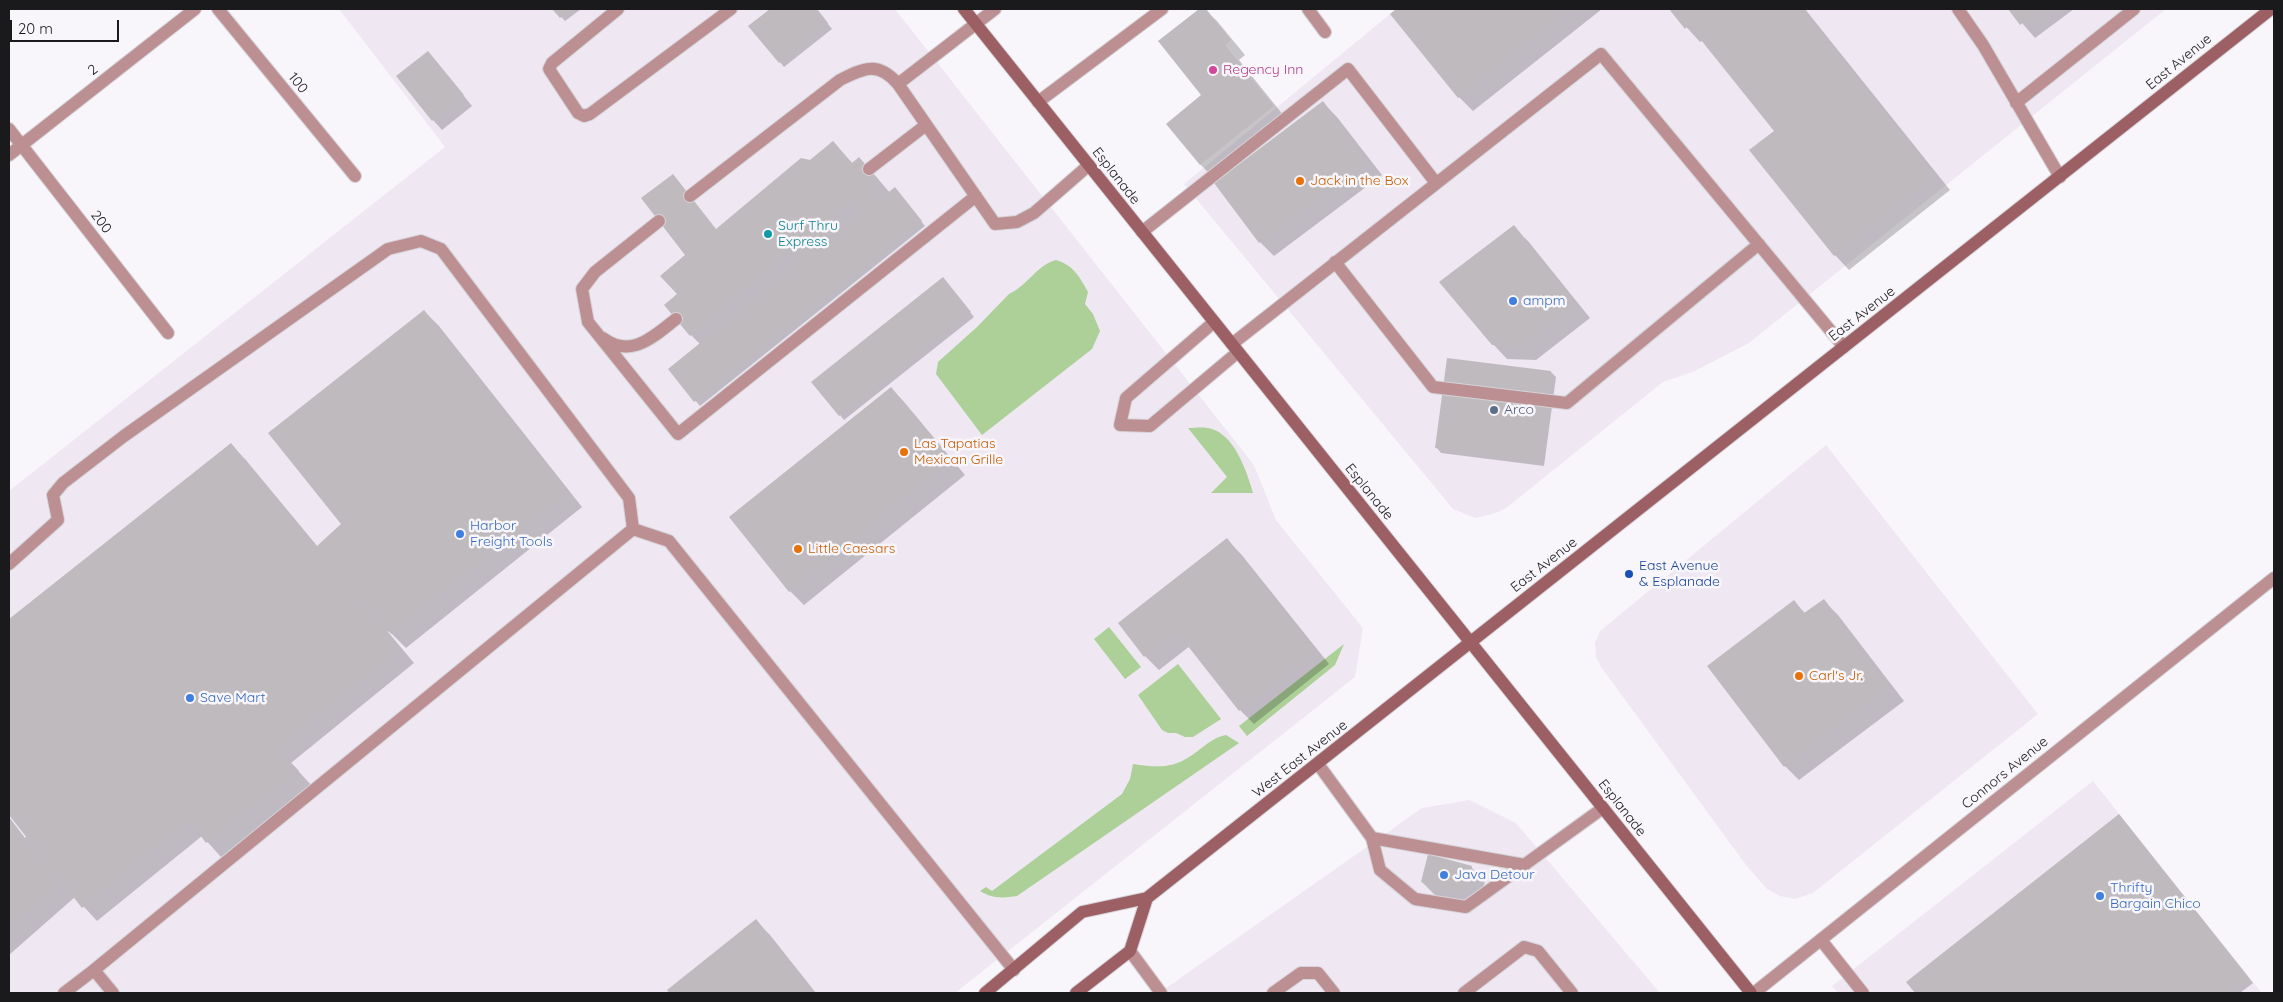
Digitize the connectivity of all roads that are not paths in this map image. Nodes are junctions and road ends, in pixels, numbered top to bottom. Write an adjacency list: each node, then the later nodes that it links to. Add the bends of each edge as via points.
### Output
1 (195, 9): 19 (street, 2)
2 (218, 9): 23 (street, 100)
3 (618, 9): 4 (street, via 552,62 549,69 578,113 584,116)
4 (731, 9)
5 (964, 9): 12 (main road, Esplanade)
6 (995, 9): 12 (street)
7 (1162, 9): 15 (street)
8 (1308, 9): 13 (street)
9 (1958, 9): 16 (street)
10 (2134, 9): 16 (street)
11 (2271, 9): 24 (main road, East Avenue)
12 (976, 23): 14 (street); 15 (main road, Esplanade)
13 (1325, 32)
14 (898, 84): 17 (street); 26 (street, via 882,71 871,68 861,69 840,80)
15 (1038, 102): 21 (main road, Esplanade)
16 (2016, 103): 24 (street)
17 (926, 125): 22 (street); 27 (street)
18 (9, 129): 19 (street, 200)
19 (22, 145): 20 (street, 2); 34 (street, 200)
20 (9, 155)
21 (1089, 165): 27 (street, via 1034,213 1017,222 995,224); 29 (main road, Esplanade)
22 (869, 169)
23 (355, 176)
24 (2060, 177): 36 (main road, East Avenue)
25 (1436, 183): 29 (street, via 1348,69); 30 (street, via 1601,54); 31 (street)
26 (690, 196)
27 (976, 196): 35 (street, via 678,434)
28 (659, 221): 35 (street, via 595,272 582,290 588,322)
29 (1142, 232): 33 (main road, Esplanade)
30 (1759, 244): 31 (street, via 1567,403 1433,387); 36 (street)
31 (1335, 262): 37 (street)
32 (676, 319): 35 (street, via 645,343 630,346 613,346)
33 (1214, 322): 37 (main road, Esplanade); 37 (street, via 1126,398 1120,425 1150,426)
34 (168, 333)
35 (597, 334)
36 (1844, 347): 41 (main road, East Avenue)
37 (1235, 348): 41 (main road, Esplanade)
38 (633, 529): 39 (street, via 629,498 441,249 421,241 388,249 63,483 53,495 58,520); 49 (street); 50 (street, via 669,541)
39 (9, 564)
40 (2274, 578): 47 (street, Connors Avenue)
41 (1471, 642): 42 (main road, West East Avenue); 43 (main road, Esplanade)
42 (1318, 764): 44 (street); 46 (main road, West East Avenue)
43 (1603, 808): 45 (street); 60 (main road, Esplanade)
44 (1372, 838): 45 (street); 45 (street, via 1380,870 1415,899 1466,907)
45 (1525, 865)
46 (1147, 898): 48 (main road); 50 (main road, West East Avenue, via 1082,912)
47 (1821, 940): 60 (street, Connors Avenue); 61 (street)
48 (1130, 951): 54 (main road); 55 (street)
49 (94, 970): 51 (street); 52 (street)
50 (1014, 970): 53 (main road, West East Avenue)
51 (64, 993)
52 (113, 993)
53 (985, 993)
54 (1076, 993)
55 (1161, 993)
56 (1273, 993): 57 (street, via 1301,972 1318,973)
57 (1334, 993)
58 (1464, 993): 59 (street, via 1524,947 1538,951)
59 (1572, 993)
60 (1753, 993)
61 (1864, 993)

